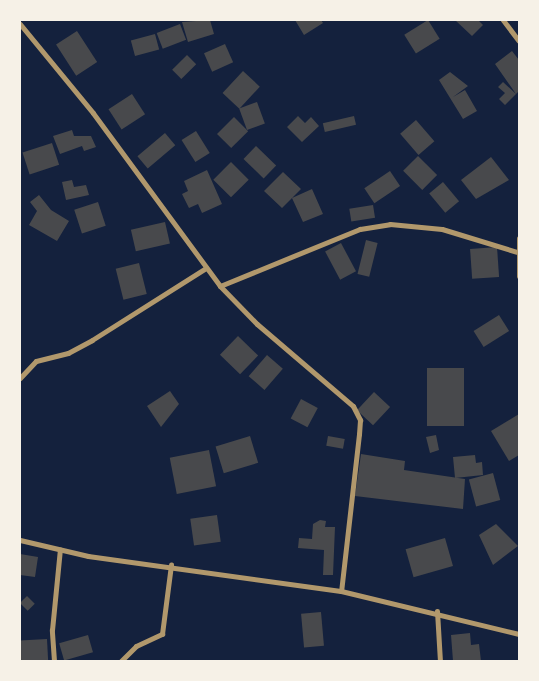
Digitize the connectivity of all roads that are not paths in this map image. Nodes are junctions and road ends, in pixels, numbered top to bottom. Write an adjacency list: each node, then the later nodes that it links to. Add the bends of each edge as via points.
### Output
1 (503, 20): 3 (street)
2 (20, 24): 6 (street, via 93,113)
3 (519, 41)
4 (519, 238): 5 (street)
5 (518, 252): 7 (street); 8 (street, via 442,229 390,224 360,229)
6 (206, 268): 8 (street); 9 (street, via 92,340 68,353 36,361)
7 (519, 276)
8 (220, 286): 13 (street, via 257,324 345,395 360,420)
9 (20, 378)
10 (20, 540): 11 (street)
11 (60, 549): 12 (street); 16 (street, via 52,630)
12 (171, 565): 13 (street); 17 (street, via 162,634 136,646)
13 (341, 591): 14 (street)
14 (437, 611): 15 (street); 18 (street)
15 (519, 634)
16 (54, 661)
17 (122, 661)
18 (440, 661)

